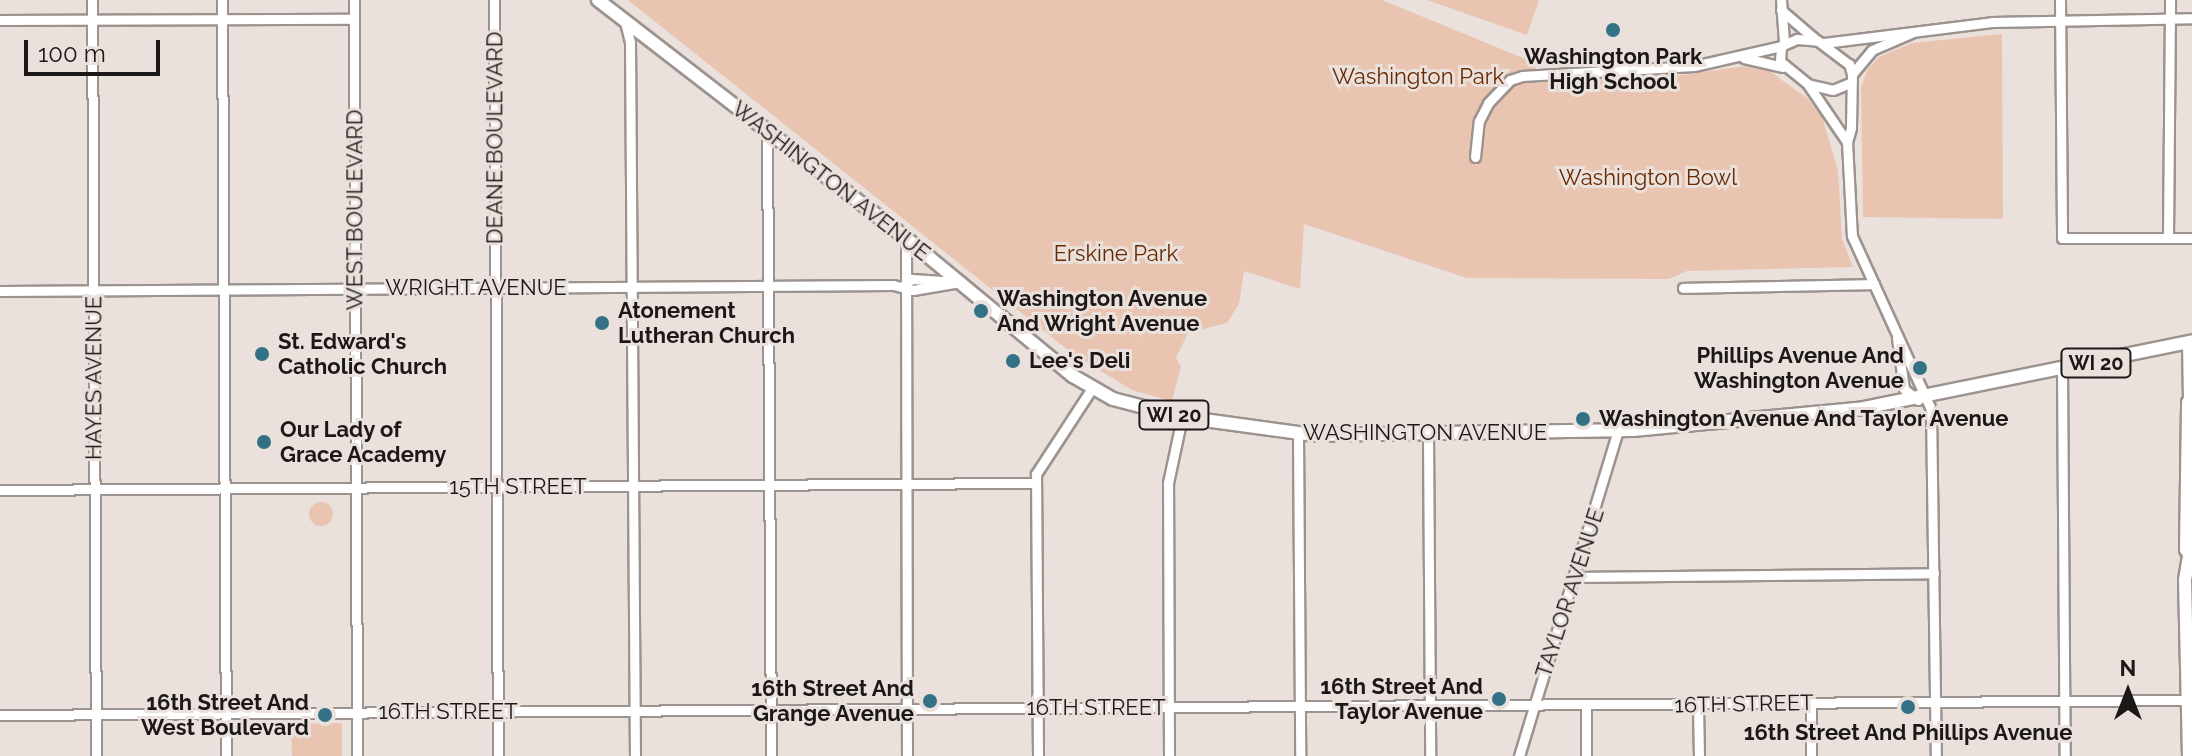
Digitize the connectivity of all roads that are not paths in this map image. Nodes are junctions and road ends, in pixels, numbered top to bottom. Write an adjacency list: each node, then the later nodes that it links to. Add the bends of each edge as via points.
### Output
1 (92, 0): 15 (street, HAYES AVENUE)
2 (222, 0): 14 (street)
3 (354, 0): 10 (street, WEST BOULEVARD)
4 (494, 0): 36 (street, DEANE BOULEVARD)
5 (598, 0): 16 (main road, WASHINGTON AVENUE / WI 20)
6 (2060, 0): 11 (street)
7 (2170, 0): 12 (street)
8 (1781, 5): 18 (street); 19 (street)
9 (2192, 18): 12 (street)
10 (354, 19): 14 (street); 35 (street, WEST BOULEVARD)
11 (2060, 19): 12 (street); 17 (street); 27 (street, via 2062,238)
12 (2166, 19): 27 (street)
13 (0, 20): 15 (street)
14 (222, 20): 15 (street); 38 (street)
15 (92, 21): 39 (street, HAYES AVENUE)
16 (625, 22): 24 (main road, WASHINGTON AVENUE / WI 20); 34 (street, via 630,42)
17 (1926, 28): 18 (street); 22 (street, via 1872,50)
18 (1821, 42): 19 (street); 22 (street, via 1846,59)
19 (1782, 44): 20 (street); 21 (street)
20 (1740, 57): 21 (street); 26 (street, via 1645,71 1538,74 1510,80 1479,121)
21 (1786, 68): 23 (street)
22 (1851, 78): 23 (street, via 1833,90); 25 (street)
23 (1808, 84): 25 (street)
24 (767, 130): 28 (main road, WASHINGTON AVENUE / WI 20); 33 (street)
25 (1847, 142): 31 (street, via 1852,236)
26 (1475, 157)
27 (2168, 237): 29 (street)
28 (906, 238): 30 (main road, WASHINGTON AVENUE / WI 20); 32 (street)
29 (2192, 238)
30 (961, 282): 32 (street, WRIGHT AVENUE, via 912,279); 43 (main road, WASHINGTON AVENUE / WI 20)
31 (1874, 284): 37 (street); 44 (street)
32 (904, 285): 33 (street, WRIGHT AVENUE); 51 (street)
33 (768, 286): 34 (street, WRIGHT AVENUE); 52 (street)
34 (632, 287): 36 (street, WRIGHT AVENUE); 53 (street)
35 (355, 288): 36 (street, WRIGHT AVENUE); 38 (street, WRIGHT AVENUE); 55 (street, WEST BOULEVARD)
36 (496, 288): 54 (street, DEANE BOULEVARD)
37 (1683, 288)
38 (224, 289): 39 (street, WRIGHT AVENUE); 57 (street)
39 (93, 290): 40 (street, WRIGHT AVENUE); 56 (street, HAYES AVENUE)
40 (0, 291)
41 (2189, 342): 42 (main road, WASHINGTON AVENUE / WI 20); 45 (street)
42 (2062, 370): 44 (main road, WASHINGTON AVENUE / WI 20); 64 (street)
43 (1092, 388): 46 (main road, WASHINGTON AVENUE / WI 20, via 1128,404); 50 (street, via 1036,474)
44 (1924, 402): 47 (main road, WASHINGTON AVENUE / WI 20); 61 (street)
45 (2190, 407): 60 (main road)
46 (1182, 417): 48 (main road, WASHINGTON AVENUE / WI 20); 72 (street, via 1168,483)
47 (1618, 430): 49 (main road, WASHINGTON AVENUE / WI 20); 62 (street, TAYLOR AVENUE)
48 (1298, 433): 49 (main road, WASHINGTON AVENUE / WI 20); 70 (street)
49 (1428, 436): 71 (street)
50 (1036, 483): 51 (street, 15TH STREET); 74 (street)
51 (905, 484): 52 (street, 15TH STREET); 73 (street)
52 (769, 485): 53 (street, 15TH STREET); 75 (street)
53 (633, 486): 54 (street, 15TH STREET); 76 (street)
54 (497, 487): 55 (street, 15TH STREET); 78 (street, DEANE BOULEVARD)
55 (356, 488): 57 (street, 15TH STREET); 77 (street, WEST BOULEVARD)
56 (94, 489): 57 (street, 15TH STREET); 58 (street, 15TH STREET); 80 (street, HAYES AVENUE)
57 (225, 489): 79 (street)
58 (0, 490)
59 (2192, 538): 60 (main road)
60 (2187, 561): 63 (main road)
61 (1934, 573): 62 (street); 65 (street)
62 (1576, 577): 68 (street, TAYLOR AVENUE)
63 (2191, 700): 64 (street, 16TH STREET); 99 (main road)
64 (2064, 701): 65 (street, 16TH STREET); 98 (street)
65 (1935, 703): 66 (street, 16TH STREET); 97 (street)
66 (1811, 704): 67 (street, 16TH STREET); 96 (street)
67 (1698, 705): 69 (street, 16TH STREET); 95 (street)
68 (1535, 706): 69 (street, 16TH STREET); 71 (street, 16TH STREET); 93 (street, TAYLOR AVENUE)
69 (1586, 706): 94 (street)
70 (1300, 707): 71 (street, 16TH STREET); 72 (street, 16TH STREET); 91 (street)
71 (1430, 707): 92 (street)
72 (1169, 708): 74 (street, 16TH STREET); 90 (street)
73 (907, 709): 74 (street, 16TH STREET); 75 (street, 16TH STREET); 88 (street)
74 (1038, 709): 89 (street)
75 (770, 710): 76 (street, 16TH STREET); 87 (street)
76 (634, 711): 78 (street, 16TH STREET); 86 (street)
77 (357, 712): 78 (street, 16TH STREET); 79 (street, 16TH STREET); 84 (street, WEST BOULEVARD)
78 (498, 712): 85 (street, DEANE BOULEVARD)
79 (226, 713): 80 (street, 16TH STREET); 83 (street)
80 (95, 714): 81 (street, 16TH STREET); 82 (street, HAYES AVENUE)
81 (0, 715)
82 (96, 756)
83 (226, 756)
84 (357, 756)
85 (498, 756)
86 (635, 756)
87 (771, 756)
88 (907, 756)
89 (1038, 756)
90 (1169, 756)
91 (1300, 756)
92 (1430, 756)
93 (1519, 756)
94 (1586, 756)
95 (1699, 756)
96 (1811, 756)
97 (1936, 756)
98 (2065, 756)
99 (2189, 756)

